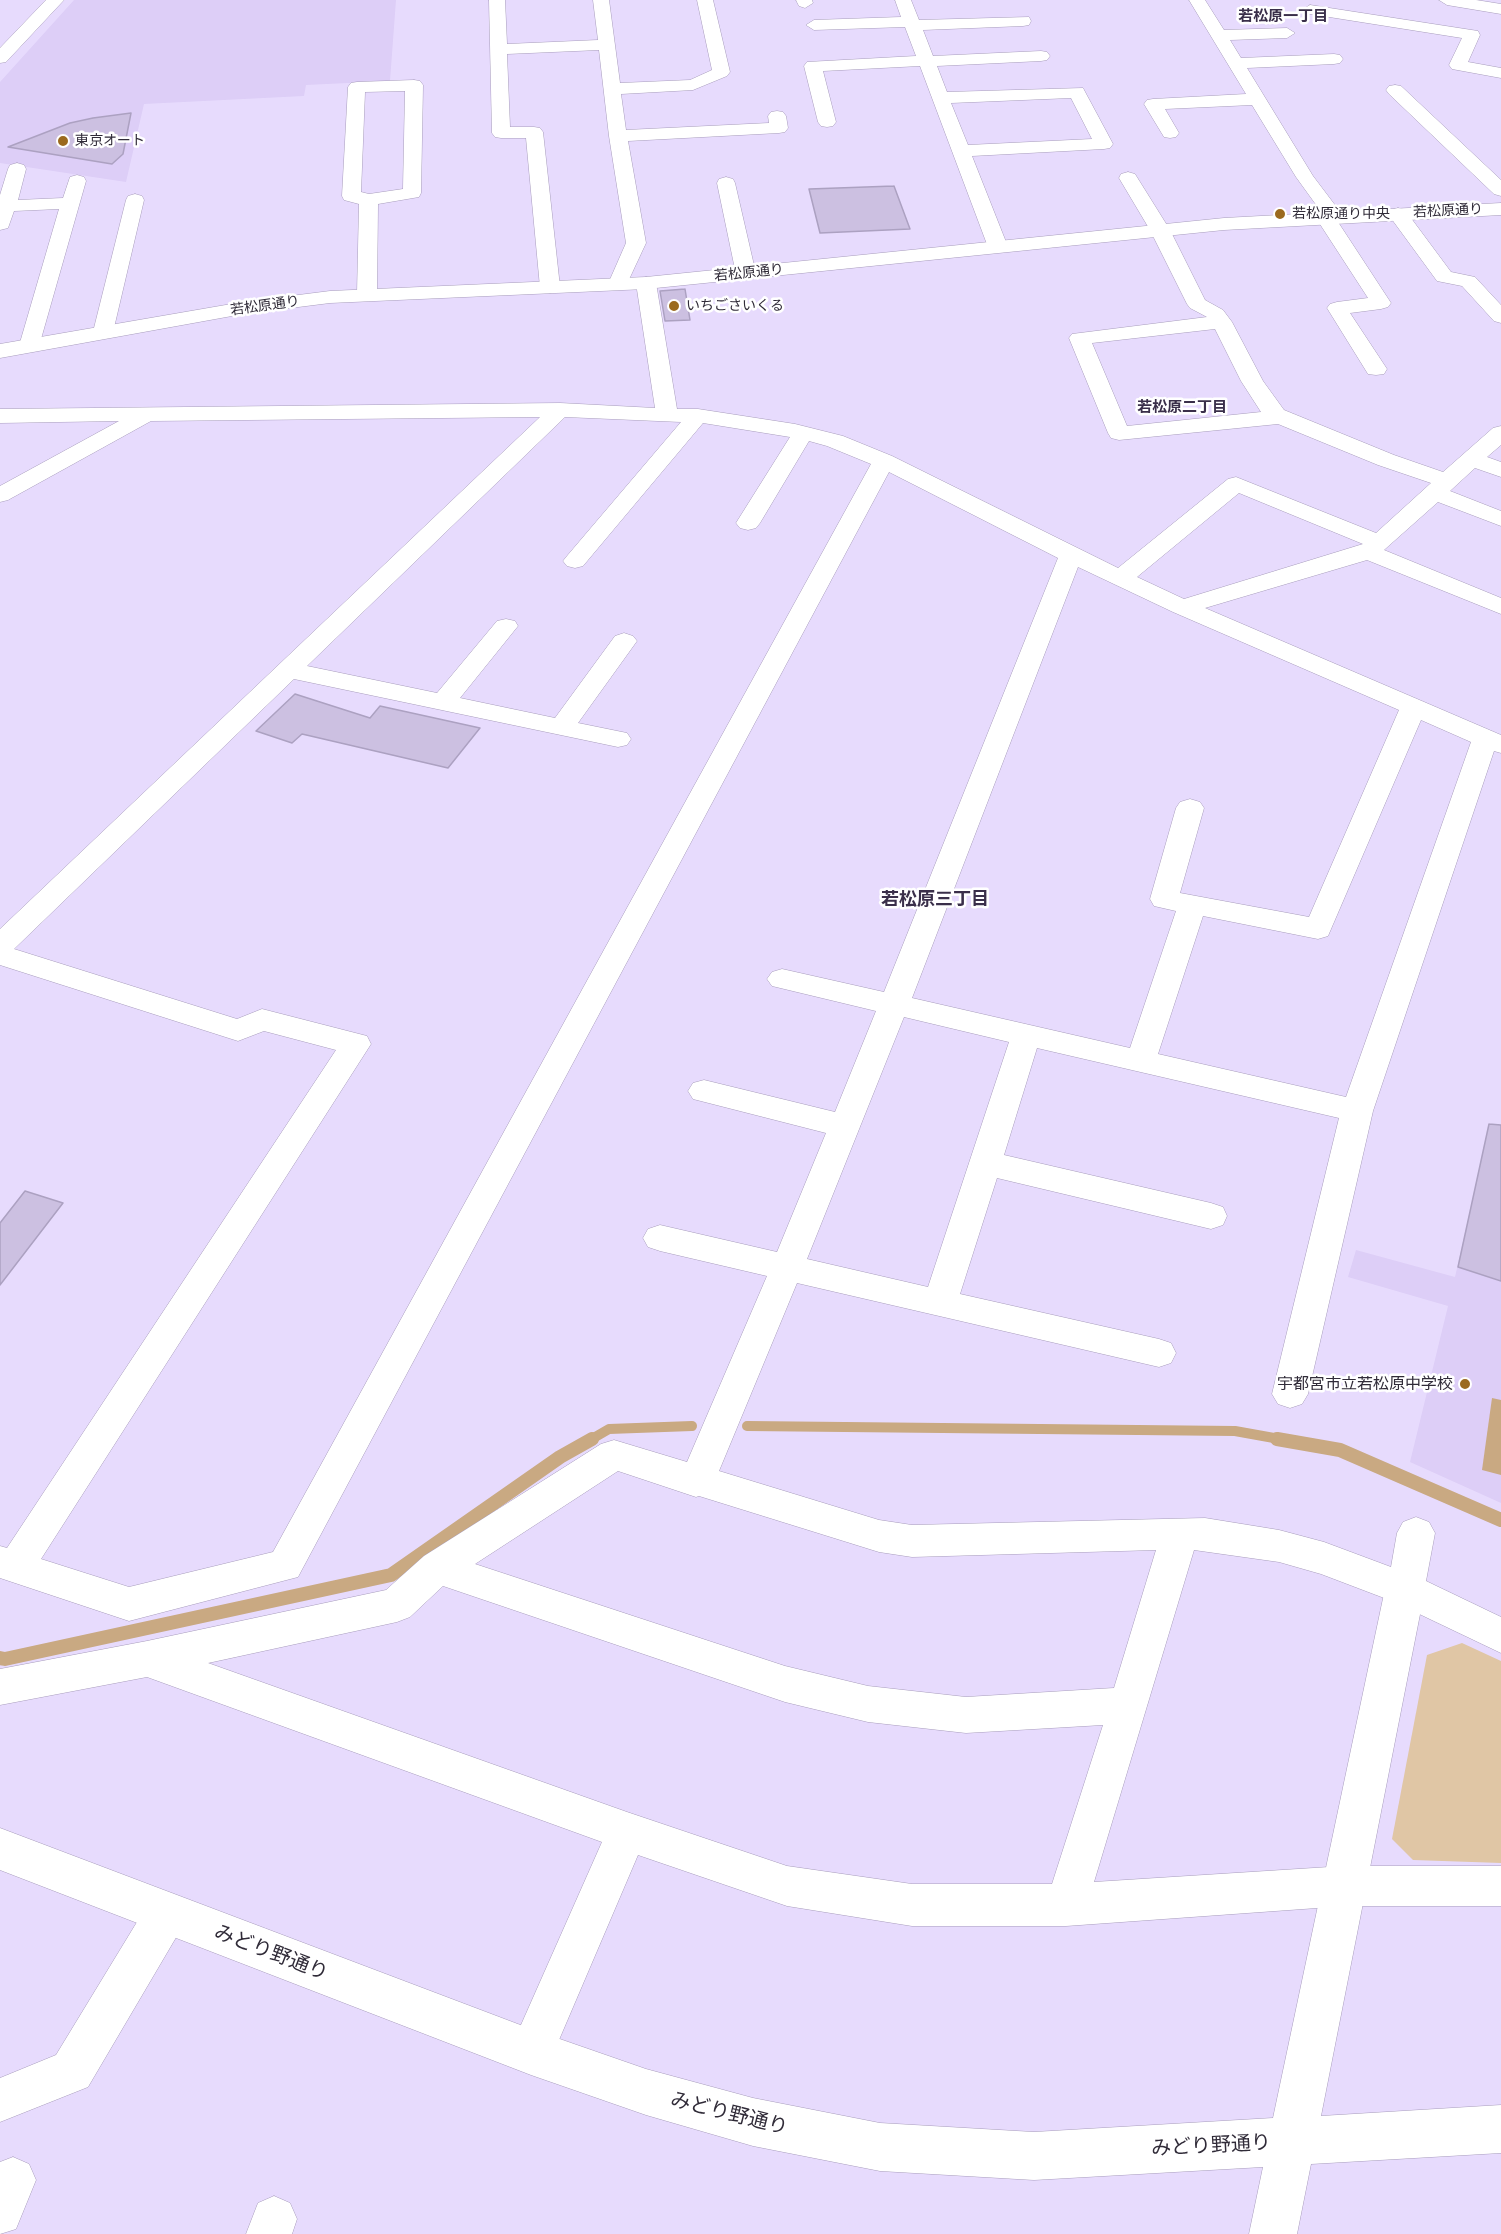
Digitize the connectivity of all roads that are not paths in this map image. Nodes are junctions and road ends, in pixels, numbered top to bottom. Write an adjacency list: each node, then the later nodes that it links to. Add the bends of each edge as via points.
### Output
1 (55, 0): 18 (main road)
2 (497, 0): 16 (street)
3 (602, 0): 15 (street)
4 (705, 0): 23 (street, via 721,72 693,85)
5 (903, 0): 11 (street)
6 (1197, 0): 14 (street)
7 (1447, 0): 8 (street)
8 (1501, 9)
9 (1310, 10): 22 (street, via 1472,35 1458,65)
10 (1023, 21): 11 (street)
11 (912, 24): 12 (street); 20 (street)
12 (814, 25)
13 (1287, 33): 14 (street)
14 (1219, 35): 21 (street)
15 (607, 45): 16 (street); 23 (street)
16 (499, 49): 50 (street, via 501,133 534,132)
17 (1041, 56): 20 (street)
18 (0, 57)
19 (1334, 59): 21 (street)
20 (926, 60): 25 (street); 28 (street, via 813,66)
21 (1237, 63): 26 (street)
22 (1501, 73)
23 (612, 89): 30 (street)
24 (1395, 90): 36 (street)
25 (940, 98): 31 (street); 31 (street, via 1077,92 1104,144)
26 (1259, 99): 29 (street, via 1153,104); 43 (street)
27 (777, 116): 30 (street, via 779,128)
28 (827, 122)
29 (1170, 134)
30 (618, 136): 49 (street, via 636,243)
31 (961, 151): 46 (street)
32 (17, 169): 40 (street)
33 (1128, 178): 45 (street)
34 (77, 181): 39 (street)
35 (726, 183): 47 (street)
36 (1501, 190)
37 (135, 200): 54 (street)
38 (369, 200): 38 (street, via 351,196 357,87 414,85 412,193); 51 (street)
39 (70, 203): 40 (street); 55 (street)
40 (6, 206): 44 (street)
41 (1501, 209): 42 (main road, 若松原通り)
42 (1398, 214): 43 (main road, 若松原通り); 52 (street, via 1444,277 1467,282)
43 (1330, 217): 45 (main road, 若松原通り); 57 (street, via 1381,303 1337,308)
44 (0, 227)
45 (1160, 230): 46 (main road, 若松原通り); 53 (street, via 1197,304)
46 (998, 247): 47 (main road, 若松原通り)
47 (746, 274): 48 (main road, 若松原通り)
48 (646, 283): 49 (main road, 若松原通り); 59 (street)
49 (618, 284): 50 (main road, 若松原通り)
50 (550, 287): 51 (main road, 若松原通り)
51 (367, 294): 54 (main road, 若松原通り, via 243,308)
52 (1501, 318)
53 (1222, 322): 63 (street, via 1251,381 1270,410); 63 (street, via 1079,338 1119,433)
54 (103, 332): 55 (main road, 若松原通り)
55 (29, 346): 56 (main road, 若松原通り)
56 (0, 351)
57 (1376, 369)
58 (560, 410): 59 (street); 60 (street); 81 (street)
59 (668, 414): 62 (street)
60 (146, 415): 61 (street); 70 (street)
61 (0, 416)
62 (698, 417): 64 (street); 75 (street)
63 (1281, 417): 69 (street)
64 (803, 433): 67 (street); 72 (street)
65 (1501, 433): 66 (street)
66 (1471, 459): 68 (street); 69 (street)
67 (884, 461): 74 (street); 108 (street, via 285,1564 129,1604)
68 (1501, 470)
69 (1439, 486): 71 (street); 73 (street)
70 (0, 495)
71 (1501, 519)
72 (748, 523)
73 (1373, 547): 76 (street, via 1236,484); 77 (street); 78 (street)
74 (1071, 555): 76 (street); 92 (street)
75 (575, 561)
76 (1121, 578): 77 (street)
77 (1182, 607): 83 (street)
78 (1501, 607)
79 (506, 626): 82 (street)
80 (624, 641): 84 (street)
81 (288, 670): 82 (street); 89 (street)
82 (443, 702): 84 (street)
83 (1413, 707): 86 (street); 88 (street, via 1318,929)
84 (562, 727): 85 (street)
85 (618, 739)
86 (1493, 741): 96 (street)
87 (1190, 808): 88 (street, via 1164,899)
88 (1192, 905): 94 (street)
89 (0, 946)
90 (0, 955): 108 (street, via 238,1029 262,1020 356,1044)
91 (782, 979): 92 (street)
92 (894, 1005): 93 (street); 97 (street)
93 (1026, 1036): 94 (street); 98 (street)
94 (1140, 1063): 96 (street)
95 (704, 1091): 97 (street)
96 (1357, 1111): 104 (street)
97 (843, 1126): 101 (street)
98 (986, 1163): 99 (street); 102 (street)
99 (1211, 1216)
100 (660, 1238): 101 (street)
101 (787, 1268): 102 (street); 105 (street)
102 (940, 1303): 103 (street)
103 (1159, 1353)
104 (1290, 1394)
105 (696, 1482): 106 (street, via 879,1536 912,1541); 109 (street, via 614,1455)
106 (1180, 1533): 110 (street, via 1279,1546 1324,1558); 114 (street)
107 (1416, 1533): 110 (street)
108 (7, 1565)
109 (438, 1568): 112 (street, via 397,1605); 114 (street, via 785,1684 868,1704 966,1715)
110 (1405, 1589): 111 (street); 117 (main road)
111 (1501, 1636)
112 (147, 1659): 113 (street); 115 (street)
113 (0, 1688)
114 (1129, 1705): 119 (street)
115 (627, 1832): 119 (street, via 787,1886 912,1905); 121 (street)
116 (0, 1849): 120 (main road, みどり野通り)
117 (1345, 1886): 118 (street); 119 (street); 124 (main road)
118 (1501, 1886)
119 (1066, 1905)
120 (166, 1914): 121 (main road, みどり野通り); 122 (street, via 72,2071)
121 (531, 2052): 124 (main road, みどり野通り, via 646,2092 753,2122 880,2147 1034,2156)
122 (0, 2100)
123 (1501, 2129): 124 (main road, みどり野通り)
124 (1293, 2141): 125 (main road)
125 (1273, 2234)

